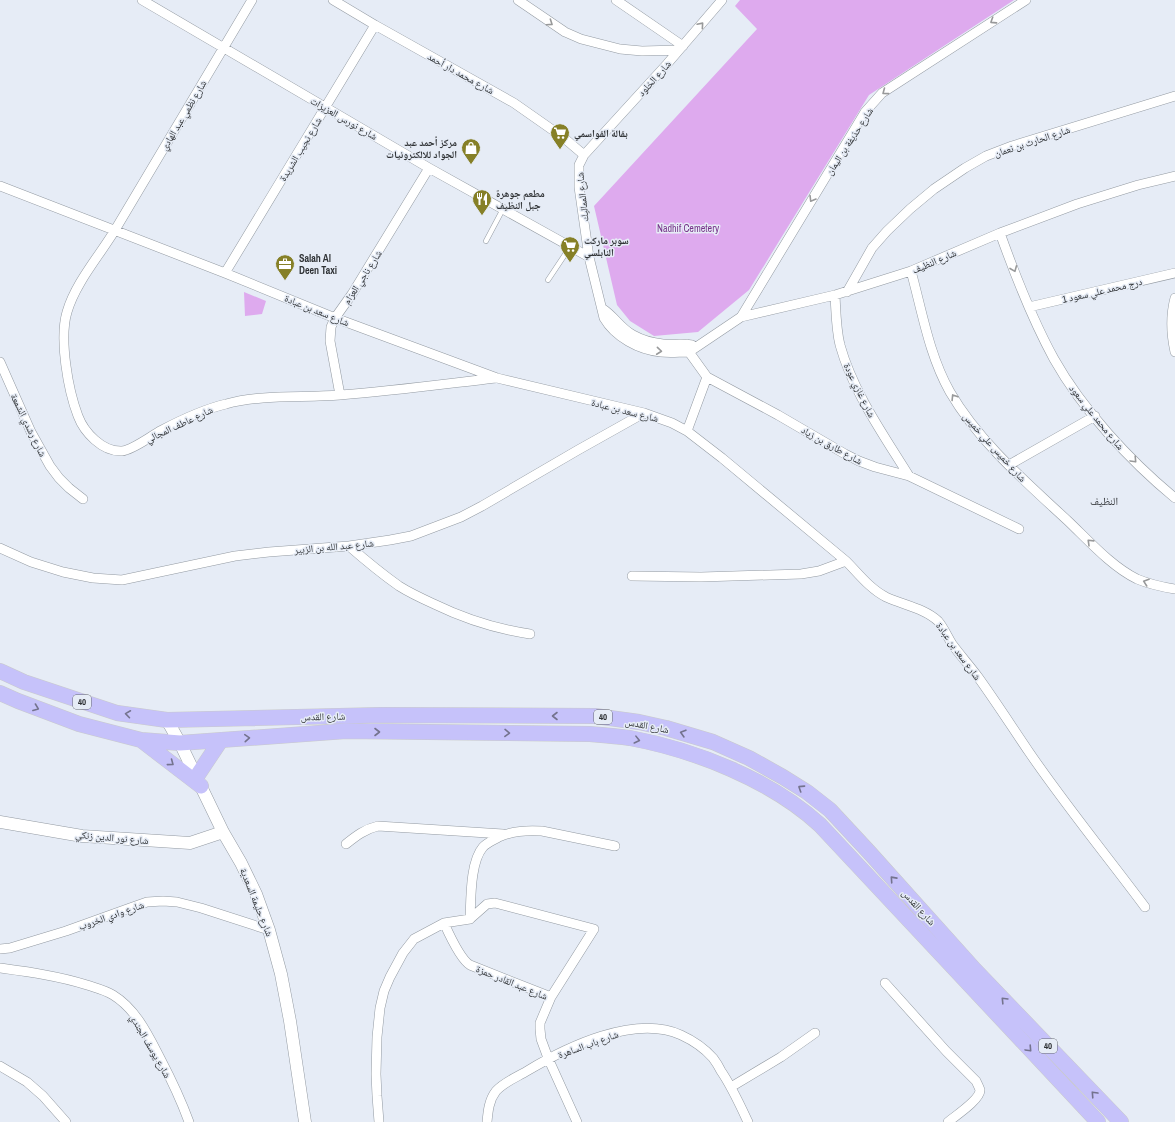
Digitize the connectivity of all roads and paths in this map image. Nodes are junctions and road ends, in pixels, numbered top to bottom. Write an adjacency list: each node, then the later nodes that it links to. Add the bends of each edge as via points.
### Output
1 (142, 0): 9 (street, شارع نورس العزيزات)
2 (252, 0): 9 (street, شارع نظمي عبد الهادي)
3 (333, 0): 8 (street, شارع محمد دار أحمد)
4 (518, 0): 10 (street, one-way to 10, via 581,40 642,51)
5 (616, 0): 10 (street)
6 (722, 0): 10 (street, شارع الخلود, one-way to 6)
7 (1026, 0): 31 (street, شارع حذيفة بن اليمان, one-way to 31, via 875,100)
8 (375, 25): 12 (street, شارع نجيب الشريدة); 13 (street, شارع محمد دار أحمد, via 514,103)
9 (223, 48): 12 (street, شارع نورس العزيزات); 18 (street, شارع نظمي عبد الهادي)
10 (681, 48): 13 (street, شارع الخلود)
11 (1175, 96): 27 (street, شارع الحارث بن نعمان, via 1012,146 965,168 934,189 888,230 872,248)
12 (325, 107): 14 (street, شارع نورس العزيزات); 25 (street, شارع نجيب الشريدة)
13 (584, 155): 22 (street, شارع المماليك, via 579,165 579,187)
14 (429, 168): 17 (street, شارع نورس العزيزات); 32 (street, شارع ناجي العزام)
15 (1175, 176): 19 (street, شارع النظيف, via 1077,204)
16 (0, 186): 18 (street, شارع سعد بن عبادة)
17 (503, 209): 20 (lane); 21 (street, شارع نورس العزيزات)
18 (115, 230): 25 (street, شارع سعد بن عبادة); 38 (street, شارع عاطف المجالي, via 71,301 66,314 64,335 72,402 81,424 101,445 120,451 128,450 162,430 225,404 250,399)
19 (1000, 233): 23 (street, شارع النظيف); 30 (street, شارع محمد علي سعود, one-way to 30)
20 (486, 241)
21 (570, 247): 22 (street, شارع نورس العزيزات); 26 (lane)
22 (589, 257): 33 (street, شارع المماليك, via 608,324 615,331 648,350 661,352)
23 (911, 271): 27 (street, شارع النظيف); 42 (street, شارع خميس علي خميس, one-way to 23, via 974,426 950,391 933,351)
24 (1175, 272): 30 (street, درج محمد علي سعود 1)
25 (225, 273): 32 (street, شارع سعد بن عبادة)
26 (548, 280)
27 (847, 292): 28 (street, شارع النظيف)
28 (835, 295): 31 (street, شارع النظيف); 43 (street, شارع غازي عودة, via 840,344 847,366 874,419)
29 (1175, 298): 34 (street, via 1171,315 1171,335)
30 (1029, 308): 40 (street, شارع محمد علي سعود, via 1054,358 1076,394)
31 (741, 317): 33 (street, شارع النظيف, via 697,347)
32 (335, 318): 37 (street, شارع سعد بن عبادة); 38 (street, شارع ناجي العزام, via 330,341)
33 (688, 348): 36 (street, شارع طارق بن زياد)
34 (1175, 352)
35 (0, 362): 45 (street, شارع رشدي الشمعة, via 31,432 50,466 59,478)
36 (707, 377): 41 (street); 43 (street, شارع طارق بن زياد, via 854,459)
37 (497, 378): 38 (street, شارع عاطف المجالي); 39 (street, شارع سعد بن عبادة)
38 (340, 395)
39 (644, 413): 41 (street, شارع سعد بن عبادة); 47 (street, شارع عبد الله بن الزبير, via 461,517 411,536)
40 (1095, 416): 42 (street); 44 (street, شارع محمد علي سعود, one-way to 44, via 1139,466)
41 (687, 431): 49 (street, شارع سعد بن عبادة)
42 (1009, 465): 51 (street, شارع خميس علي خميس, one-way to 42, via 1137,579 1119,568)
43 (909, 476): 46 (street, شارع طارق بن زياد)
44 (1175, 498)
45 (83, 499)
46 (1019, 529)
47 (349, 546): 48 (street, شارع عبد الله بن الزبير, via 235,556 122,580 63,572 31,562); 52 (street, via 400,586 423,599 479,623 510,632)
48 (0, 548)
49 (846, 561): 50 (street, via 819,571 801,574); 65 (street, شارع سعد بن عبادة, via 879,593 930,614 938,621 1040,767)
50 (632, 576)
51 (1175, 589)
52 (530, 634)
53 (0, 672): 55 (highway, شارع القدس / 40, one-way to 53, via 117,713)
54 (0, 693): 56 (highway, شارع القدس / 40, one-way to 56, via 78,724)
55 (167, 720): 58 (street, شارع حليمة السعدية); 86 (highway, شارع القدس / 40, one-way to 55, via 975,970 830,810 783,777 749,758 712,742 666,728 595,716 381,715)
56 (141, 740): 58 (highway, شارع القدس / 40); 59 (highway, one-way to 59)
57 (221, 740): 58 (highway, شارع القدس / 40); 59 (highway); 85 (highway, شارع القدس / 40, one-way to 85, via 346,732 590,734 630,738 711,760 793,803 820,826)
58 (180, 743): 59 (street, شارع حليمة السعدية)
59 (199, 781): 61 (street, شارع حليمة السعدية)
60 (0, 822): 61 (street, شارع نور الدين زنكي, via 82,836 190,843)
61 (223, 832): 68 (street, شارع حليمة السعدية, via 253,888)
62 (505, 834): 63 (street, via 378,826 363,831); 64 (street, via 536,830); 66 (street, via 482,848 478,856 474,868)
63 (346, 844)
64 (615, 846)
65 (1145, 907)
66 (470, 920): 67 (street); 72 (street, via 487,904 495,903 594,928)
67 (444, 923): 72 (street, شارع عبد القادر حمزة, via 466,963); 80 (street, via 414,939 395,965 384,991 377,1044 376,1089)
68 (269, 930): 69 (street, شارع وادي الخروب, via 177,902 147,902 66,932); 79 (street, شارع حليمة السعدية, via 290,1021)
69 (0, 950)
70 (0, 968): 78 (street, شارع يوسف الجندي, via 72,980 112,994 122,1002 142,1025 174,1086)
71 (885, 983): 84 (street, via 978,1085 980,1091 977,1097)
72 (552, 997): 74 (street, شارع عبد القادر حمزة, via 540,1025 541,1039)
73 (815, 1033): 76 (street, via 781,1057)
74 (548, 1058): 76 (street, شارع باب الساهرة, via 608,1034 640,1028 661,1030 681,1035 698,1045 713,1058); 81 (street, شارع باب الساهرة, via 497,1090 491,1098); 82 (street, شارع عبد القادر حمزة)
75 (0, 1066): 77 (street, via 27,1082)
76 (731, 1086): 83 (street, شارع باب الساهرة)
77 (66, 1122)
78 (189, 1122)
79 (305, 1122)
80 (379, 1122)
81 (487, 1122)
82 (577, 1122)
83 (748, 1122)
84 (948, 1122)
85 (1098, 1122)
86 (1121, 1122)

